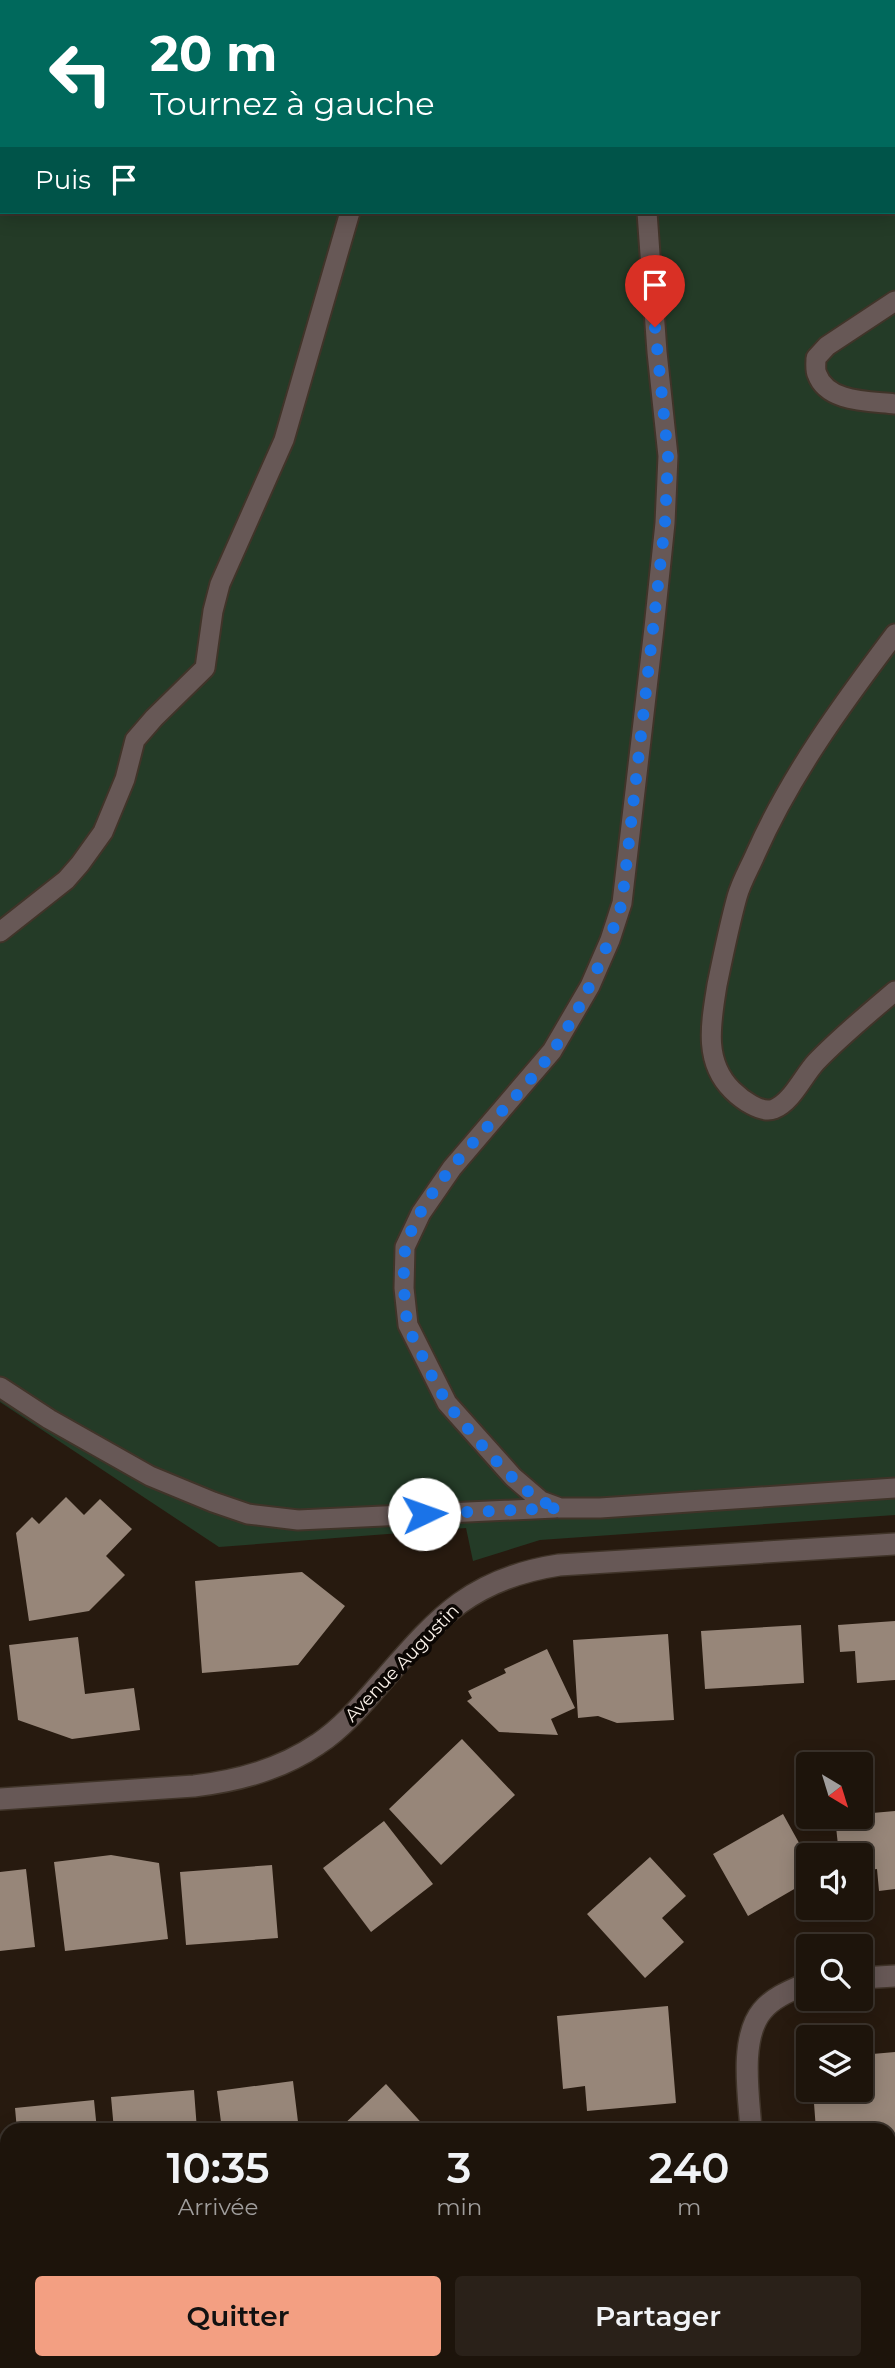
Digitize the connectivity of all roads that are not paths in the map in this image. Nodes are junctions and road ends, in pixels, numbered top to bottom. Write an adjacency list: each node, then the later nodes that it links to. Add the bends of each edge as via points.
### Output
1 (349, 214): 6 (lane, via 284,440 220,584 205,668 135,740 103,832 80,864)
2 (647, 214): 10 (lane, via 668,456 665,523 622,903 590,986 552,1051 452,1168 421,1213 405,1247 408,1325 435,1385 513,1477 541,1501)
3 (895, 301): 4 (lane, via 827,346 816,358 816,373 837,396)
4 (895, 404)
5 (895, 634): 7 (lane, via 799,771 737,895 712,1019 713,1058 721,1079 751,1104 769,1111 777,1108 816,1062)
6 (0, 932)
7 (895, 990)
8 (0, 1387): 10 (lane, via 150,1476 248,1514 298,1520)
9 (895, 1488): 10 (lane)
10 (560, 1508)
11 (895, 1544): 12 (street, Avenue Augustin, via 529,1570 474,1592 454,1607 341,1725 320,1743 273,1769 225,1783)
12 (0, 1799)
13 (895, 1976): 14 (street)
14 (873, 1977)
15 (796, 1989): 16 (street, via 776,1999 755,2020 748,2056)
16 (751, 2123)

